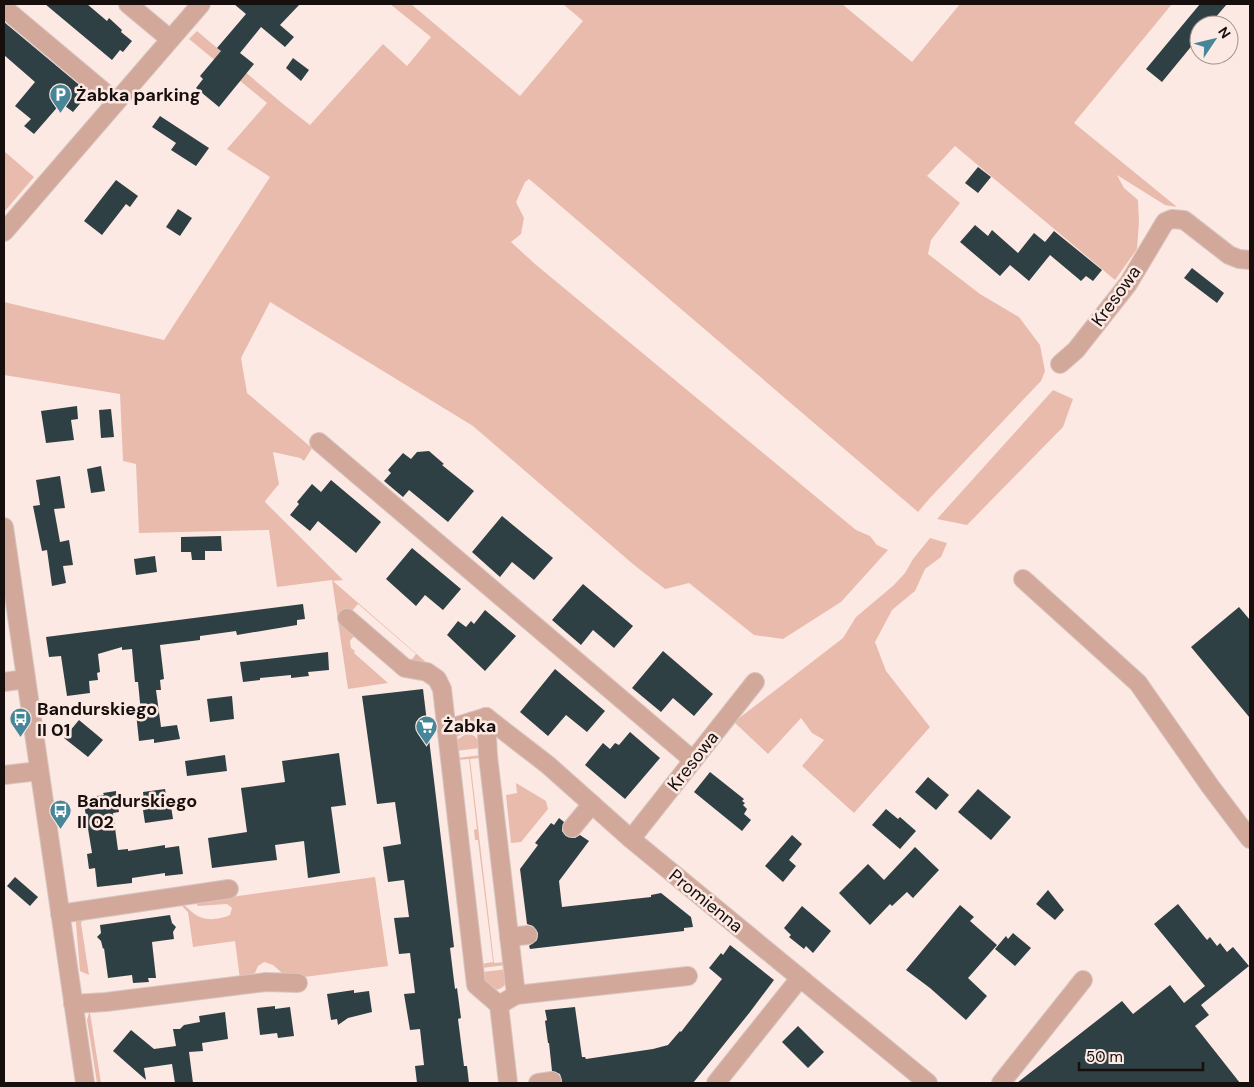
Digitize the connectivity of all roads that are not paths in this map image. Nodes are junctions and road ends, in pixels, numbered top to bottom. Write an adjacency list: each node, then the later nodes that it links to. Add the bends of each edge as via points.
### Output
1 (128, 4): 4 (street)
2 (201, 4): 4 (street)
3 (4, 8): 5 (street)
4 (170, 39): 5 (street)
5 (116, 102): 6 (street)
6 (4, 232)
7 (1250, 260): 8 (street, Kresowa, via 1229,255 1184,220 1165,222 1128,284 1076,350)
8 (1060, 364)
9 (318, 442): 19 (street)
10 (4, 527): 11 (street)
11 (5, 548): 14 (street)
12 (1023, 579): 24 (street, via 1138,683)
13 (347, 618): 18 (street, via 405,668 427,672 436,679 442,689)
14 (26, 679): 15 (street); 20 (street)
15 (4, 682)
16 (755, 682): 19 (street, Kresowa)
17 (486, 717): 18 (street); 22 (street, Promienna); 29 (street)
18 (447, 729): 36 (street, via 476,985)
19 (694, 760): 25 (street, Kresowa)
20 (39, 772): 21 (street); 27 (street)
21 (4, 775)
22 (592, 804): 23 (street); 25 (street, Promienna)
23 (572, 828)
24 (1250, 839)
25 (631, 840): 31 (street, Promienna)
26 (229, 889): 27 (street)
27 (60, 914): 35 (street)
28 (528, 934): 29 (street)
29 (509, 937): 34 (street)
30 (688, 976): 34 (street)
31 (800, 978): 39 (street); 40 (street, Promienna)
32 (1083, 980): 41 (street)
33 (298, 983): 35 (street, via 266,982)
34 (516, 995): 36 (street)
35 (73, 1004): 37 (street)
36 (499, 1005): 38 (street)
37 (85, 1083)
38 (508, 1083)
39 (716, 1083)
40 (928, 1083)
41 (1001, 1083)

